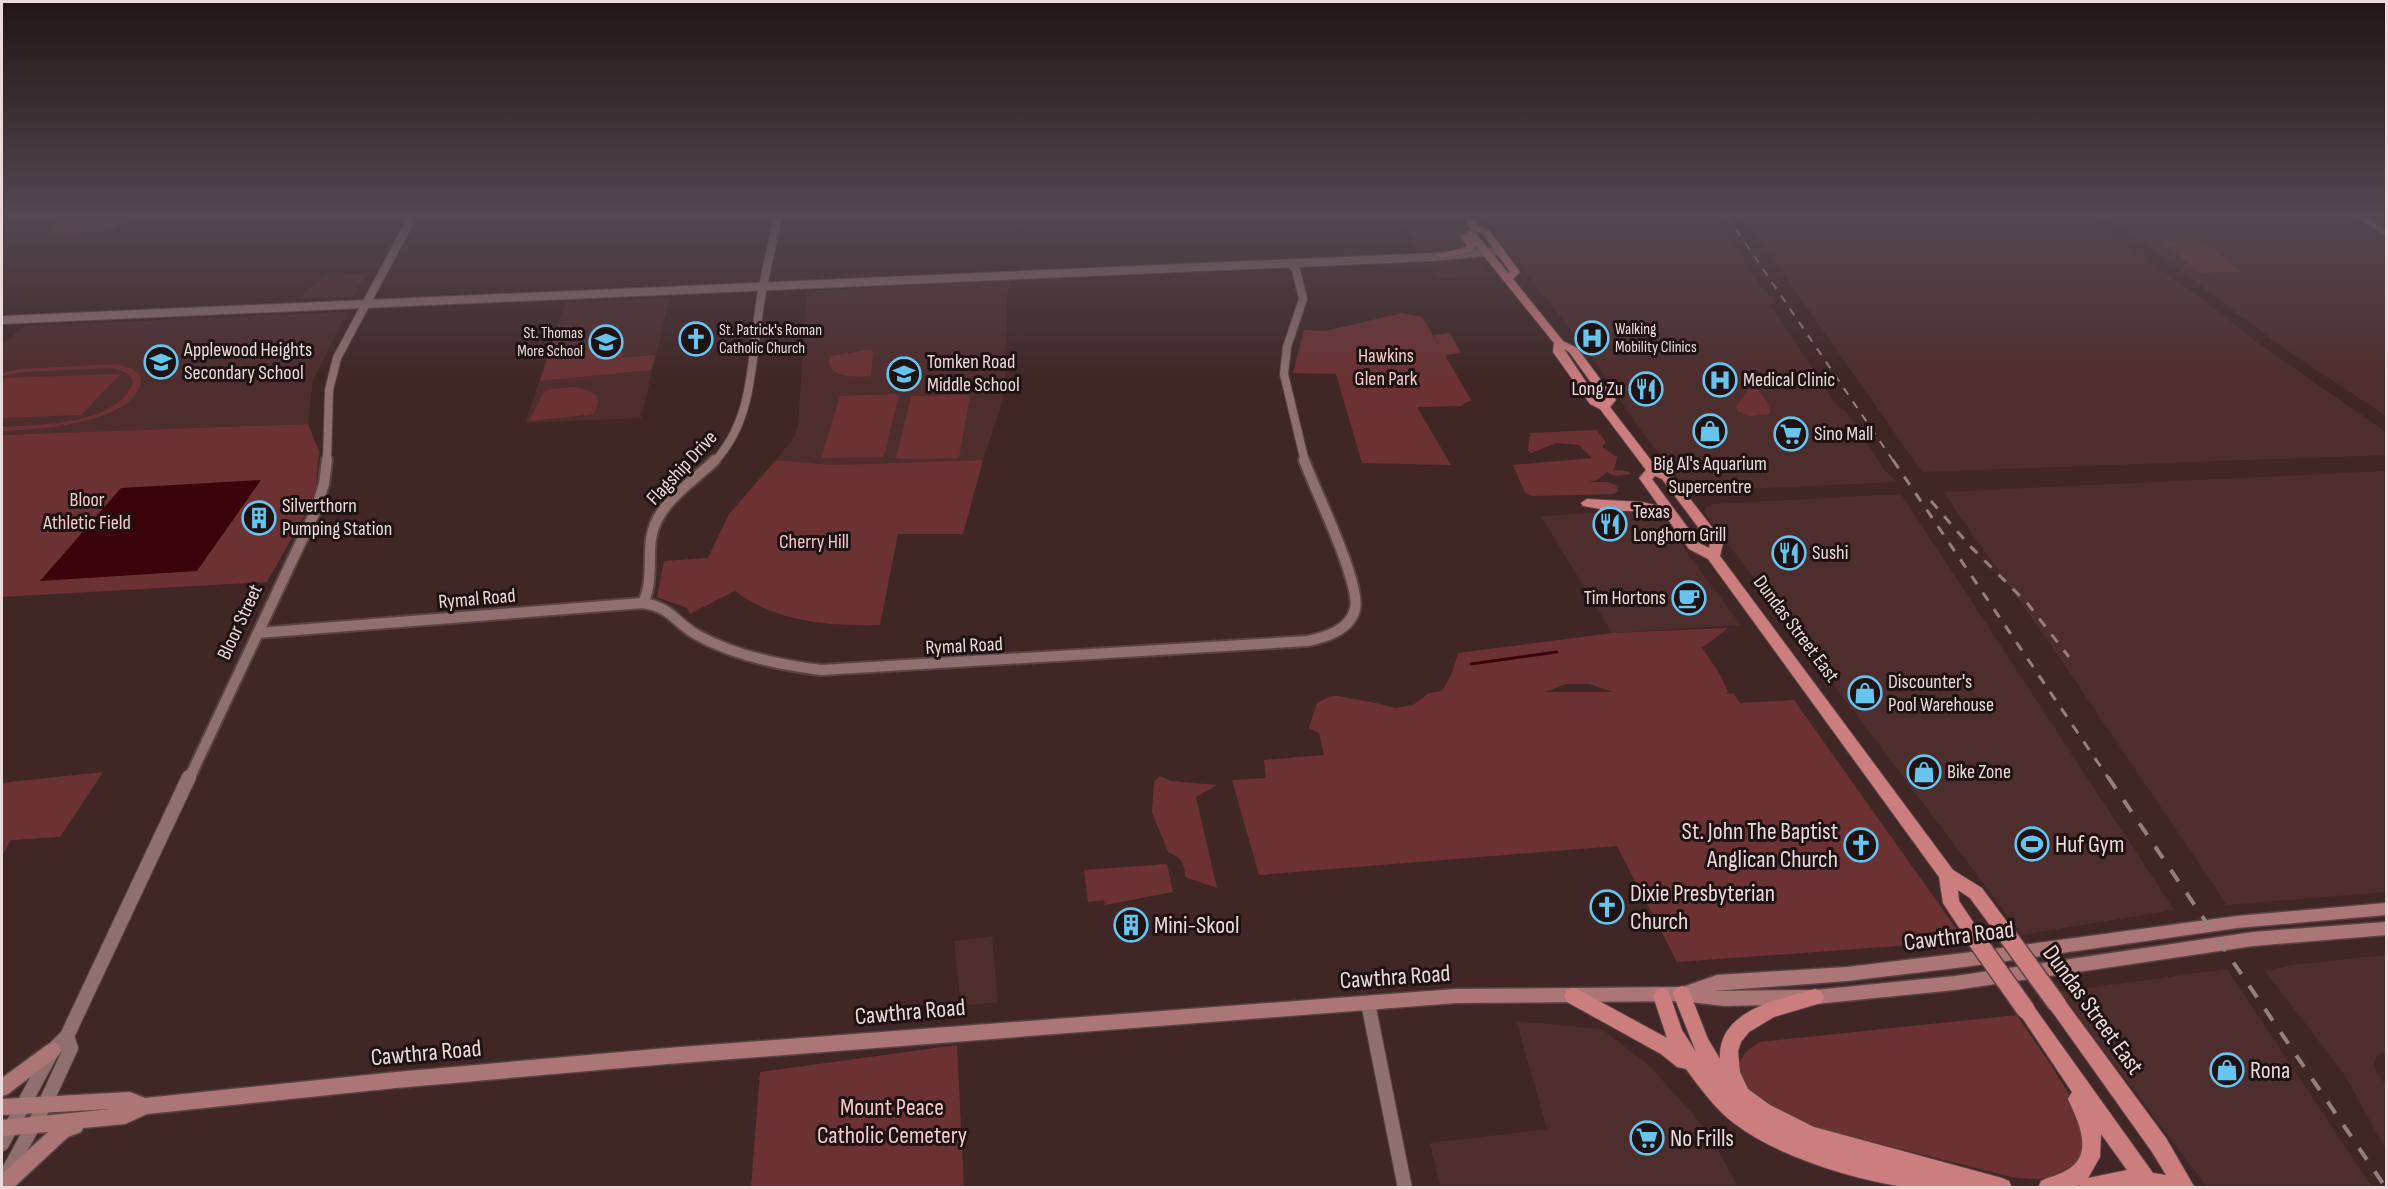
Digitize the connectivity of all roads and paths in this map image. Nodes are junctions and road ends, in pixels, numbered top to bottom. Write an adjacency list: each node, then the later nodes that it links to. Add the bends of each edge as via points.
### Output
1 (384, 271): 9 (street, Bloor Street)
2 (767, 271): 8 (street, Flagship Drive)
3 (1086, 271): 8 (street)
4 (1291, 271): 15 (street, Rymal Road, via 1300,303 1284,374 1307,470 1357,602 1351,618 1327,637 1272,645 820,670 743,656 692,631 664,608)
5 (1500, 271): 7 (main road, Dundas Street East)
6 (1515, 271): 7 (main road, Dundas Street East)
7 (1509, 278): 11 (main road, Dundas Street East, via 1559,343 1558,352 1594,402 1604,407)
8 (764, 285): 9 (street); 15 (street, Flagship Drive, via 743,422 719,457 658,518 652,535 650,592)
9 (366, 305): 10 (street); 16 (street, Bloor Street, via 331,374 321,494)
10 (2, 320)
11 (1653, 471): 13 (main road, Dundas Street East, via 1645,478); 14 (main road, Dundas Street East, via 1666,476 1717,543)
12 (1587, 503): 13 (main road, via 1647,506 1663,512)
13 (1682, 530): 14 (main road, Dundas Street East, via 1694,546)
14 (1713, 556): 17 (main road, Dundas Street East)
15 (643, 603): 16 (street, Rymal Road)
16 (258, 633): 25 (street, Bloor Street)
17 (1947, 875): 26 (main road, Dundas Street East, bridge, via 1951,903); 46 (main road, Dundas Street East, bridge, via 1976,893 2159,1145)
18 (2386, 909): 20 (main road, Cawthra Road, via 2237,922 1847,974 1717,982)
19 (2386, 928): 23 (main road, Cawthra Road, via 2253,939 1955,983)
20 (1682, 994): 22 (main road, Cawthra Road); 23 (main road, Cawthra Road, via 1724,999); 30 (main road, via 1694,1035 1704,1052 1715,1070)
21 (1573, 996): 22 (main road, Cawthra Road); 24 (main road, Cawthra Road, via 1456,996); 28 (main road, via 1668,1048)
22 (1662, 996): 28 (main road, via 1674,1038)
23 (1815, 997): 30 (main road, via 1755,1016 1731,1040 1730,1069)
24 (1368, 1003): 33 (main road, Cawthra Road, via 668,1056); 41 (street)
25 (67, 1036): 27 (street, Bloor Street); 31 (street, Bloor Street, via 71,1048)
26 (2047, 1040): 40 (main road, Dundas Street East); 44 (main road, via 2049,1056 2092,1125 2086,1164 2078,1175)
27 (53, 1050): 29 (main road); 32 (street, Bloor Street)
28 (1705, 1078): 42 (main road, via 1742,1118 1804,1151)
29 (2, 1088)
30 (1743, 1097): 43 (main road, via 1784,1124 1812,1136)
31 (45, 1104): 32 (main road, Cawthra Road); 33 (main road, Cawthra Road, via 130,1100); 36 (street, Bloor Street)
32 (23, 1105): 34 (main road, Cawthra Road); 37 (street, Bloor Street)
33 (145, 1106): 35 (main road, Cawthra Road, via 125,1116)
34 (2, 1107)
35 (86, 1121): 36 (main road, Cawthra Road); 39 (main road, via 62,1131)
36 (33, 1125): 37 (main road, Cawthra Road); 39 (street, Bloor Street)
37 (6, 1128): 38 (street, Bloor Street)
38 (2, 1144)
39 (2, 1184)
40 (2149, 1185): 45 (main road, via 2125,1180); 46 (main road)
41 (1406, 1188)
42 (1948, 1188)
43 (2002, 1188)
44 (2048, 1188)
45 (2089, 1188)
46 (2185, 1188)

